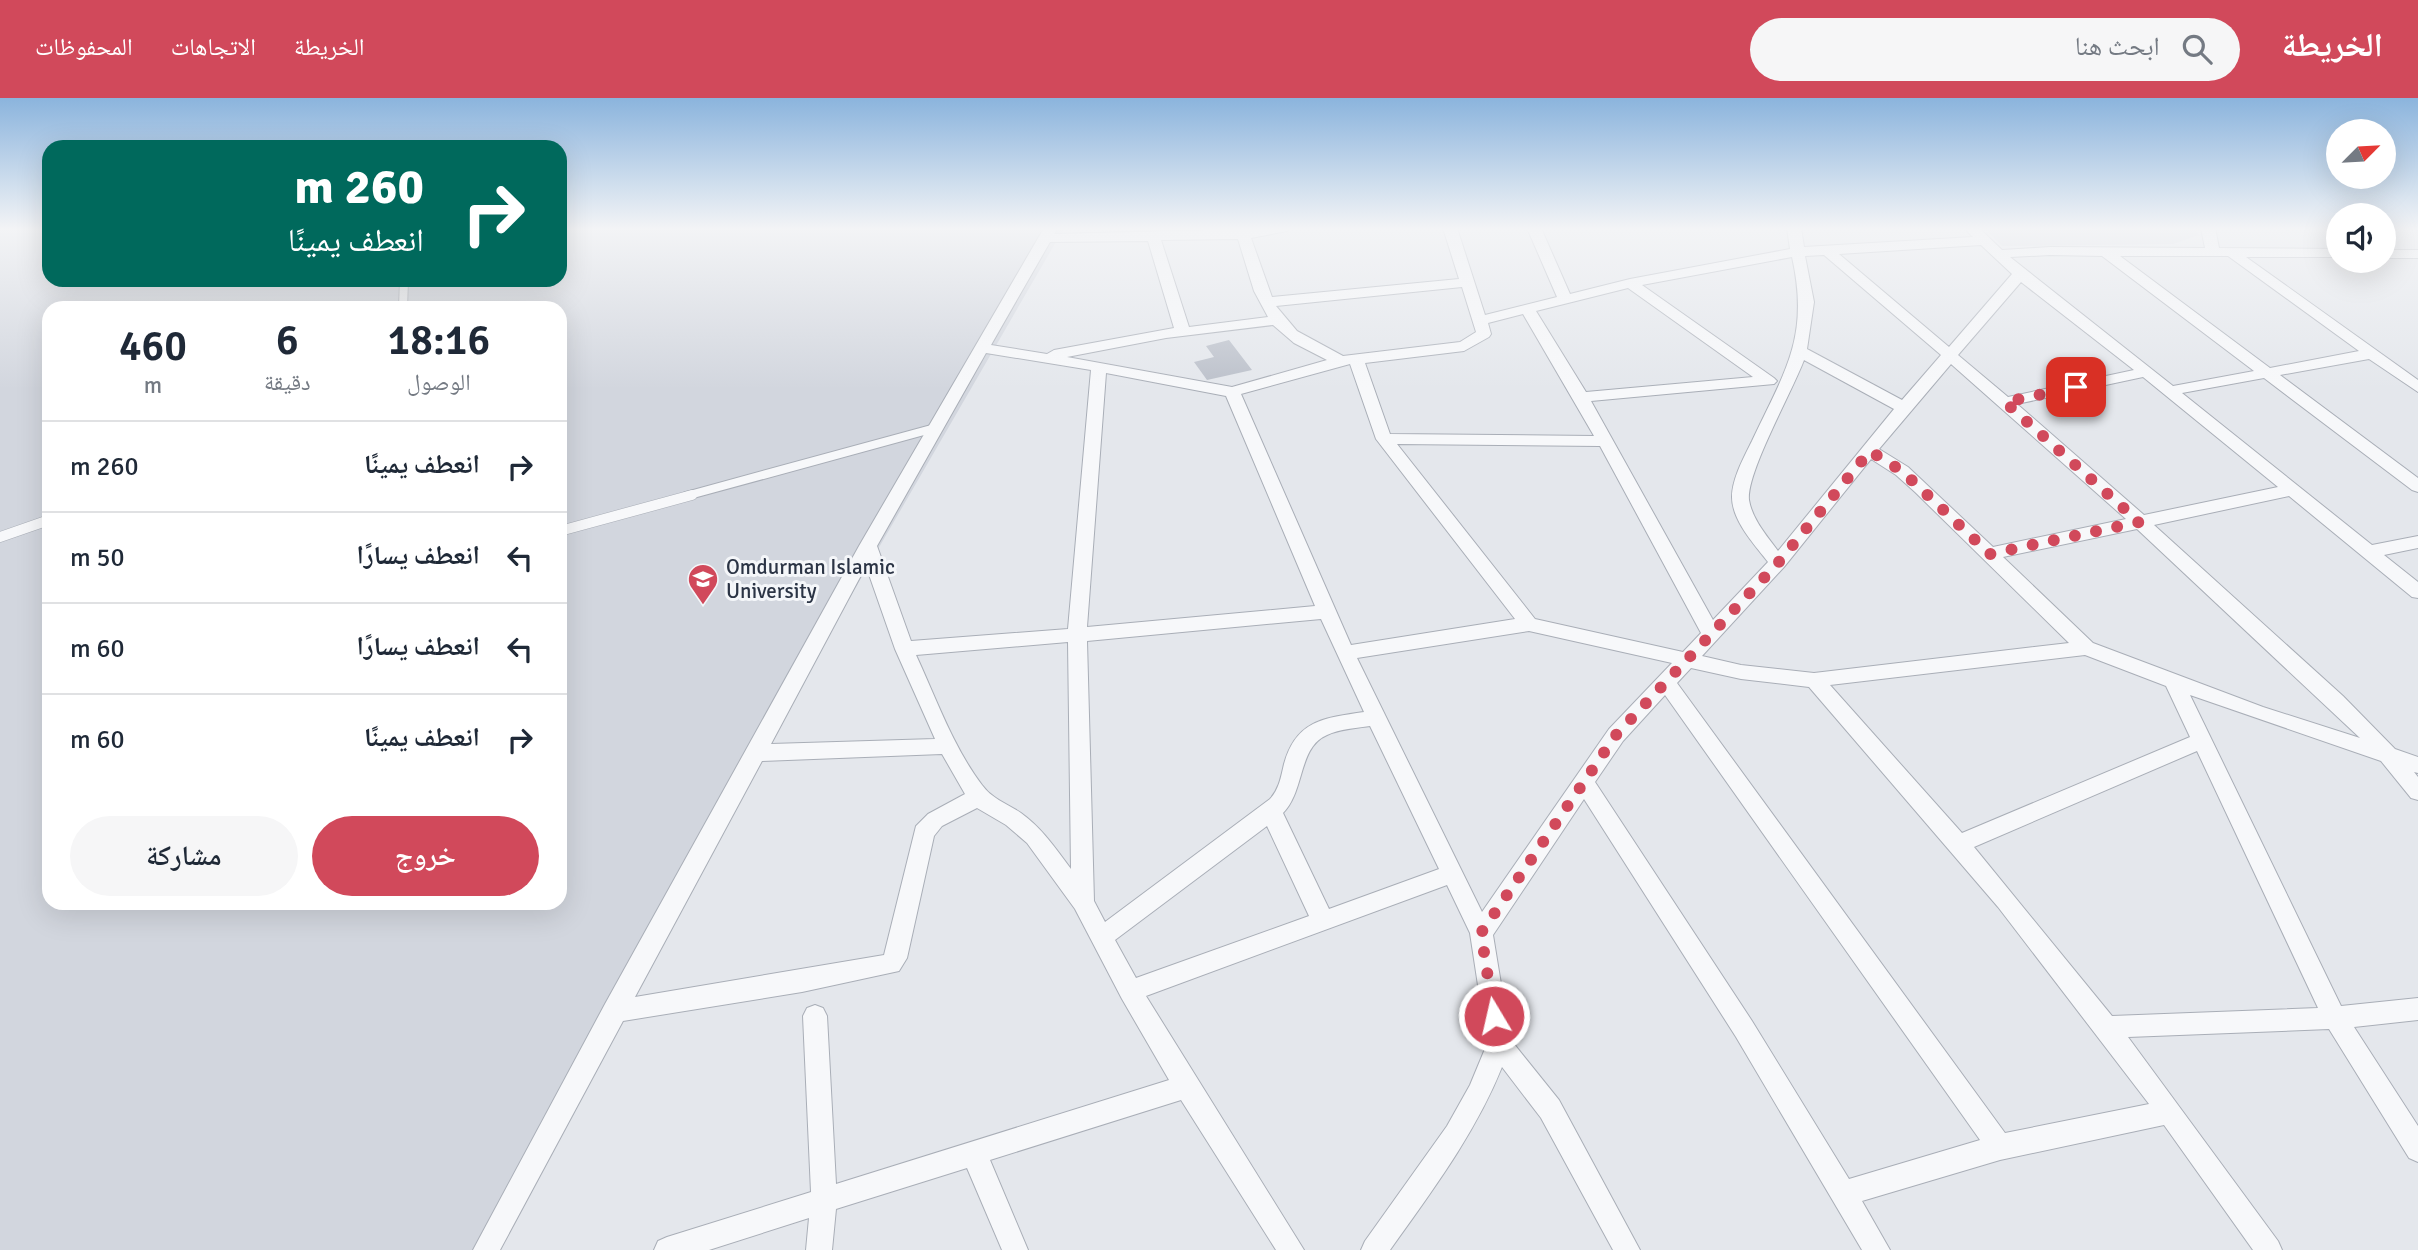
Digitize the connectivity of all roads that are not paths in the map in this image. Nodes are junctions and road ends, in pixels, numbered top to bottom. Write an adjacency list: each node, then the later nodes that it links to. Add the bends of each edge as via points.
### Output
1 (1020, 282): 20 (street)
2 (1167, 282): 19 (street)
3 (1261, 282): 15 (street)
4 (1469, 282): 15 (street); 18 (street)
5 (1558, 282): 14 (street)
6 (1637, 282): 13 (street)
7 (1804, 282): 21 (street, via 1807,314)
8 (1865, 282): 22 (street)
9 (2013, 282): 22 (street)
10 (2030, 282): 27 (street)
11 (2146, 282): 28 (street)
12 (2272, 282): 23 (street)
13 (1630, 283): 14 (street); 29 (street)
14 (1565, 298): 16 (street)
15 (1269, 302): 17 (street)
16 (1527, 308): 18 (street); 34 (street)
17 (1278, 320): 19 (street); 25 (street, via 1307,343)
18 (1481, 320): 25 (street, via 1484,334 1464,346)
19 (1183, 332): 24 (street)
20 (982, 348): 24 (street); 37 (street)
21 (1799, 351): 31 (street); 36 (street)
22 (1951, 354): 35 (street); 36 (street)
23 (2370, 354): 28 (street); 30 (street)
24 (1041, 358): 26 (street)
25 (1349, 360): 33 (street); 38 (street)
26 (1099, 367): 33 (street); 55 (street)
27 (2147, 372): 32 (street); 35 (street)
28 (2267, 372): 32 (street); 41 (street)
29 (1766, 380): 31 (street); 34 (street)
30 (2418, 387)
31 (1782, 389): 51 (street, via 1740,496 1748,522)
32 (2170, 391): 42 (street)
33 (1232, 392): 53 (street)
34 (1581, 397): 39 (street)
35 (2005, 402): 44 (street)
36 (1904, 408): 40 (street)
37 (935, 428): 45 (lane); 48 (street)
38 (1384, 439): 39 (street); 54 (street)
39 (1603, 441): 56 (street)
40 (1870, 451): 50 (street, via 1902,471); 51 (street)
41 (2418, 486)
42 (2291, 490): 44 (street); 49 (street)
43 (42, 522): 46 (lane)
44 (2139, 522): 50 (street); 68 (street)
45 (567, 529)
46 (0, 537)
47 (2418, 542): 49 (street)
48 (868, 546): 58 (street); 67 (street)
49 (2369, 552): 52 (street)
50 (1990, 554): 57 (street)
51 (1778, 563): 56 (street)
52 (2418, 592)
53 (1329, 611): 55 (street); 59 (street)
54 (1529, 624): 59 (street); 60 (street)
55 (1077, 634): 58 (street); 76 (street)
56 (1711, 634): 60 (street)
57 (2086, 648): 61 (street); 63 (street)
58 (904, 649): 66 (street)
59 (1345, 653): 64 (street)
60 (1689, 660): 61 (street, via 1771,677); 62 (street)
61 (1814, 680): 74 (street)
62 (1666, 682): 70 (street, via 1616,735); 89 (street)
63 (2174, 682): 65 (street); 68 (street)
64 (1377, 717): 73 (street, via 1329,726 1307,737 1283,799); 75 (street)
65 (2202, 741): 74 (street); 84 (street)
66 (948, 746): 67 (street); 72 (street)
67 (755, 753): 82 (street)
68 (2392, 756): 69 (street); 71 (street)
69 (2418, 765)
70 (1585, 783): 78 (street); 92 (street, via 1744,1029)
71 (2418, 792)
72 (978, 797): 76 (street, via 1035,837); 82 (street, via 935,820 924,832 891,964)
73 (1271, 810): 77 (street); 79 (street)
74 (1959, 844): 85 (street)
75 (1452, 874): 77 (street); 78 (street)
76 (1083, 902): 79 (street)
77 (1323, 921): 80 (street)
78 (1481, 933): 86 (street)
79 (1103, 936): 80 (street)
80 (1130, 991): 87 (street)
81 (2418, 1010): 84 (street)
82 (613, 1012): 94 (street)
83 (815, 1016): 93 (street)
84 (2335, 1018): 85 (street); 90 (street)
85 (2106, 1027): 88 (street)
86 (1499, 1044): 99 (street, via 1456,1135); 100 (street, via 1550,1109)
87 (1186, 1086): 91 (street); 98 (street)
88 (2171, 1112): 89 (street); 102 (street)
89 (2000, 1147): 92 (street)
90 (2418, 1149)
91 (974, 1153): 93 (street); 97 (street)
92 (1842, 1194): 101 (street)
93 (824, 1201): 95 (street); 96 (street)
94 (486, 1250)
95 (667, 1250)
96 (819, 1250)
97 (1015, 1250)
98 (1291, 1250)
99 (1374, 1250)
100 (1627, 1250)
101 (1877, 1250)
102 (2269, 1250)

